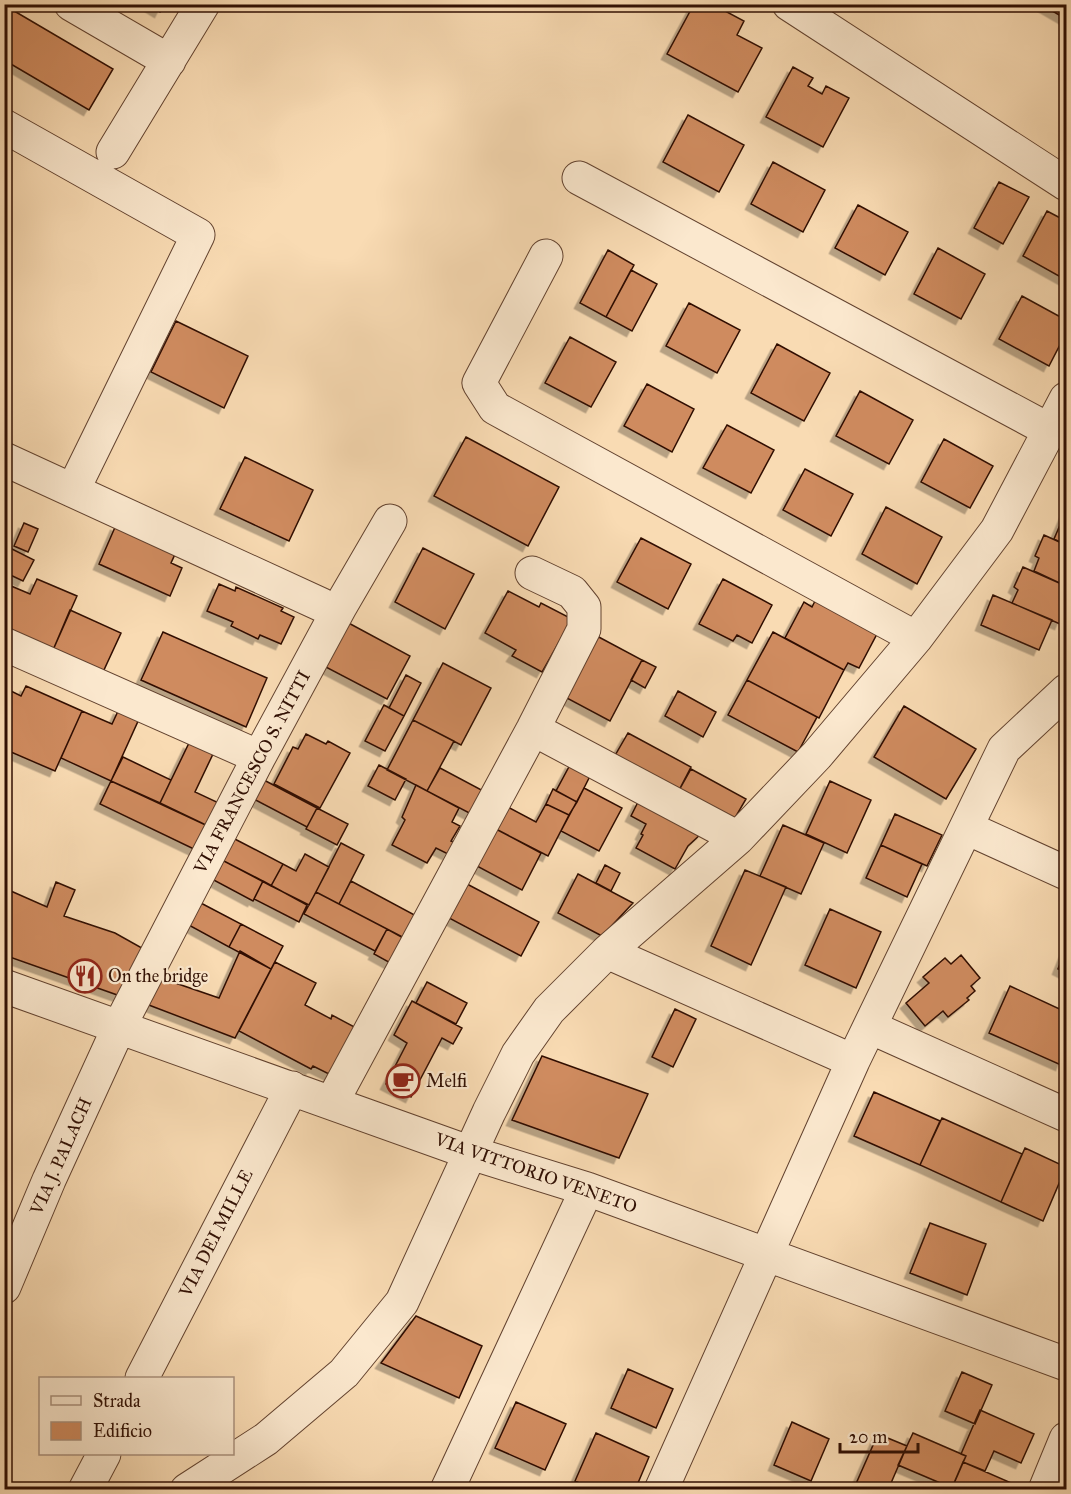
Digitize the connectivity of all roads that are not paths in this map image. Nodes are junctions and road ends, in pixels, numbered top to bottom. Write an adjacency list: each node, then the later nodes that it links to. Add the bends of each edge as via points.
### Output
1 (71, 4): 4 (street)
2 (203, 4): 4 (street)
3 (789, 4): 8 (street)
4 (169, 61): 6 (street)
5 (4, 126): 13 (street, via 198,235)
6 (113, 152)
7 (579, 178): 11 (street)
8 (1066, 184)
9 (546, 256): 17 (street, via 479,383 495,408)
10 (1066, 399): 11 (street)
11 (1049, 430): 17 (street, via 997,530)
12 (4, 459): 13 (street)
13 (73, 490): 16 (street)
14 (390, 520): 21 (street, VIA FRANCESCO S. NITTI)
15 (532, 573): 20 (street, via 573,592 584,607 584,629)
16 (322, 605)
17 (916, 638): 23 (street, via 817,755)
18 (4, 644): 21 (street)
19 (1066, 691): 22 (street, via 1004,749)
20 (533, 729): 23 (street); 31 (street)
21 (259, 757): 27 (street, VIA FRANCESCO S. NITTI)
22 (967, 828): 24 (street); 28 (street)
23 (738, 838): 25 (street)
24 (1066, 873)
25 (607, 952): 29 (street); 33 (street, via 549,1010 518,1054)
26 (4, 986): 27 (street, VIA VITTORIO VENETO)
27 (119, 1027): 30 (street, VIA VITTORIO VENETO); 36 (street, VIA J. PALACH)
28 (870, 1027): 29 (street); 32 (street)
29 (853, 1061): 35 (street)
30 (292, 1088): 31 (street, VIA VITTORIO VENETO); 38 (street, VIA DEI MILLE)
31 (332, 1102): 33 (street, VIA VITTORIO VENETO)
32 (1066, 1116)
33 (471, 1153): 34 (street, VIA VITTORIO VENETO); 42 (street, via 402,1302 344,1373 266,1439)
34 (587, 1189): 35 (street, VIA VITTORIO VENETO); 43 (street)
35 (766, 1254): 37 (street, VIA VITTORIO VENETO); 44 (street)
36 (4, 1287)
37 (1066, 1364)
38 (143, 1377)
39 (1066, 1439): 45 (street)
40 (103, 1455): 41 (street)
41 (85, 1490)
42 (187, 1490)
43 (447, 1490)
44 (661, 1490)
45 (1045, 1490)

